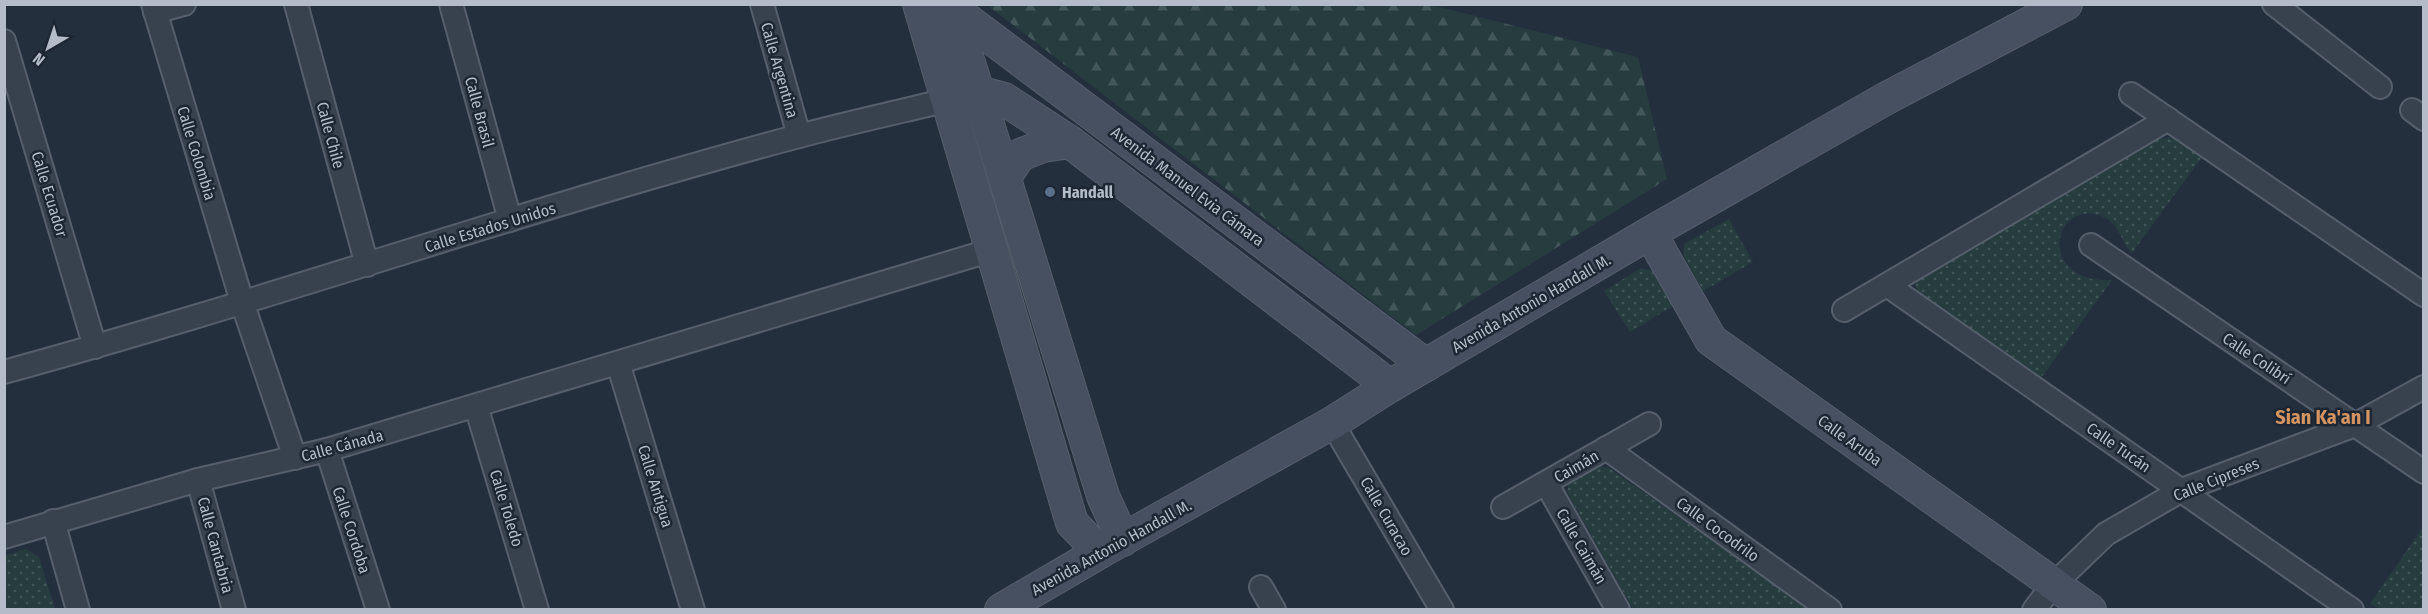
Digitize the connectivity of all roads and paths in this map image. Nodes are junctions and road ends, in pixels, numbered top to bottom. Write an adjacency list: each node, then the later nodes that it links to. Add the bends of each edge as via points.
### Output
1 (184, 4): 9 (street)
2 (296, 4): 23 (street, Calle Chile)
3 (451, 4): 19 (street, Calle Brasil)
4 (762, 4): 16 (street, Calle Argentina)
5 (919, 4): 14 (street)
6 (2066, 4): 20 (street, Avenida Antonio Handall M., via 1885,99)
7 (2274, 4): 11 (street)
8 (949, 6): 12 (street, Avenida Manuel Evia Cámara); 30 (street, Avenida Manuel Evia Cámara)
9 (154, 8): 26 (street, Calle Colombia)
10 (4, 41): 28 (street, Calle Ecuador)
11 (2380, 87)
12 (978, 92): 14 (street, Calle Estados Unidos); 17 (street, via 1004,99); 18 (street, Avenida Manuel Evia Cámara)
13 (2132, 94): 15 (street)
14 (948, 100): 16 (street, Calle Estados Unidos); 22 (street)
15 (2168, 119): 24 (street); 25 (street)
16 (799, 136): 19 (street, Calle Estados Unidos)
17 (1070, 142): 18 (street, via 1020,155); 32 (street)
18 (1005, 177): 48 (street, Avenida Manuel Evia Cámara, via 1103,496)
19 (510, 220): 23 (street, Calle Estados Unidos)
20 (1650, 233): 30 (street, Avenida Antonio Handall M.); 49 (street, Calle Aruba, via 1711,340)
21 (2091, 245): 37 (street, Calle Colibrí)
22 (992, 250): 29 (street, Calle Cánada); 48 (street, via 1072,523)
23 (367, 265): 26 (street, Calle Estados Unidos)
24 (1887, 285): 27 (street); 44 (street, Calle Tucán)
25 (2424, 295)
26 (242, 302): 28 (street, Calle Estados Unidos); 40 (street, Calle Colombia)
27 (1844, 310)
28 (95, 347): 31 (street, Calle Estados Unidos)
29 (618, 363): 34 (street, Calle Cánada); 55 (street, Calle Antigua)
30 (1425, 365): 32 (street, Avenida Antonio Handall M.)
31 (4, 372)
32 (1390, 386): 35 (street, Avenida Antonio Handall M.)
33 (2424, 387): 37 (street, Calle Cipreses)
34 (476, 406): 39 (street, Calle Cánada); 54 (street, Calle Toledo)
35 (1332, 423): 48 (street, Avenida Antonio Handall M.); 58 (street, Calle Curacao)
36 (1649, 424): 38 (street, Caimán)
37 (2355, 425): 41 (street, Calle Colibrí); 44 (street, Calle Cipreses)
38 (1606, 448): 43 (street, Caimán); 60 (street, Calle Cocodrilo)
39 (327, 450): 40 (street, Calle Cánada); 53 (street, Calle Cordoba)
40 (295, 458): 42 (street, Calle Cánada)
41 (2424, 472)
42 (198, 480): 46 (street, Calle Cánada); 52 (street, Calle Cantabria)
43 (1546, 483): 45 (street, Caimán); 59 (street, Calle Caimán)
44 (2182, 490): 49 (street, Calle Cipreses, via 2106,534); 63 (street, Calle Tucán)
45 (1503, 507)
46 (53, 521): 47 (street, Calle Cánada); 51 (street)
47 (4, 537)
48 (1112, 546): 56 (street, Avenida Antonio Handall M.)
49 (2053, 585): 61 (street, Calle Cipreses); 62 (street, Calle Aruba)
50 (1261, 587): 57 (street)
51 (78, 609)
52 (234, 609)
53 (378, 609)
54 (537, 609)
55 (693, 609)
56 (1001, 609)
57 (1274, 609)
58 (1442, 609)
59 (1618, 609)
60 (1830, 609)
61 (2034, 609)
62 (2090, 609)
63 (2352, 609)

